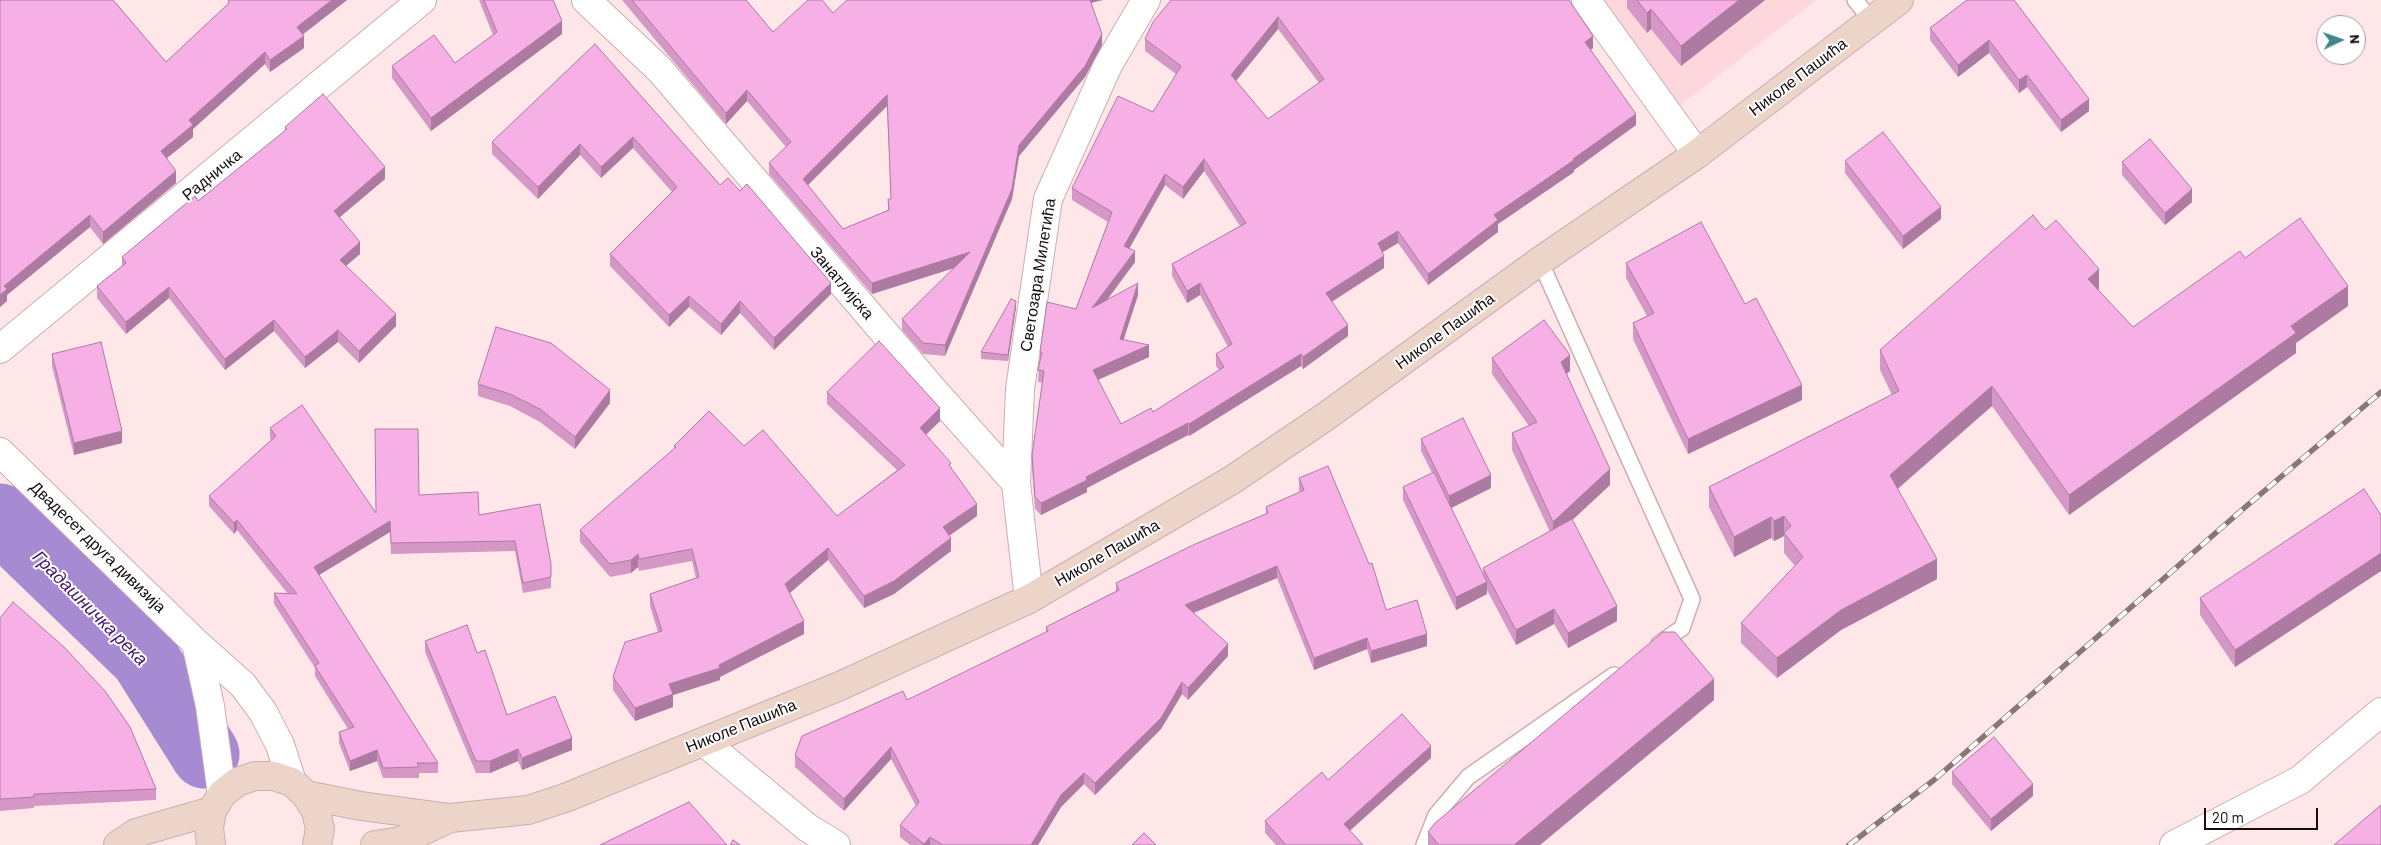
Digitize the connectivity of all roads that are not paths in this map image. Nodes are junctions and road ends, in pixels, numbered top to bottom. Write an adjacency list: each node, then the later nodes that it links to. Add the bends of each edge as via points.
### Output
1 (422, 0): 10 (street, Радничка)
2 (586, 0): 12 (street, Занатлијска, via 660,70)
3 (1146, 0): 12 (street, Светозара Милетића, via 1108,65 1048,199 1020,389)
4 (1586, 0): 8 (street)
5 (1855, 0): 7 (lane)
6 (1899, 0): 7 (main road, Николе Пашића)
7 (1872, 21): 8 (main road, Николе Пашића)
8 (1696, 154): 9 (main road, Николе Пашића)
9 (1540, 261): 13 (main road, Николе Пашића, via 1394,368 1232,480); 15 (lane, via 1692,599 1682,628)
10 (0, 349)
11 (0, 452): 14 (street, Двадесет друга дивизија)
12 (1016, 483): 13 (street)
13 (1029, 599): 18 (main road, Николе Пашића, via 840,686)
14 (196, 643): 19 (street, Двадесет друга дивизија, via 243,685 263,712); 20 (street, via 210,706)
15 (1650, 650)
16 (1626, 666): 27 (lane, via 1468,777 1436,815)
17 (2381, 712): 28 (street, via 2300,780)
18 (704, 742): 21 (main road, Николе Пашића, via 528,810); 26 (street, via 808,828)
19 (299, 789): 20 (main road, Николе Пашића, via 274,776 255,776 236,782); 21 (main road, Николе Пашића, via 361,806); 24 (main road, via 316,811 320,829)
20 (217, 803): 22 (main road, via 136,833); 23 (main road, via 208,828)
21 (450, 818): 25 (main road, Николе Пашића, via 401,841)
22 (118, 845)
23 (211, 845)
24 (317, 845)
25 (375, 845)
26 (836, 845)
27 (1424, 845)
28 (2174, 845)

